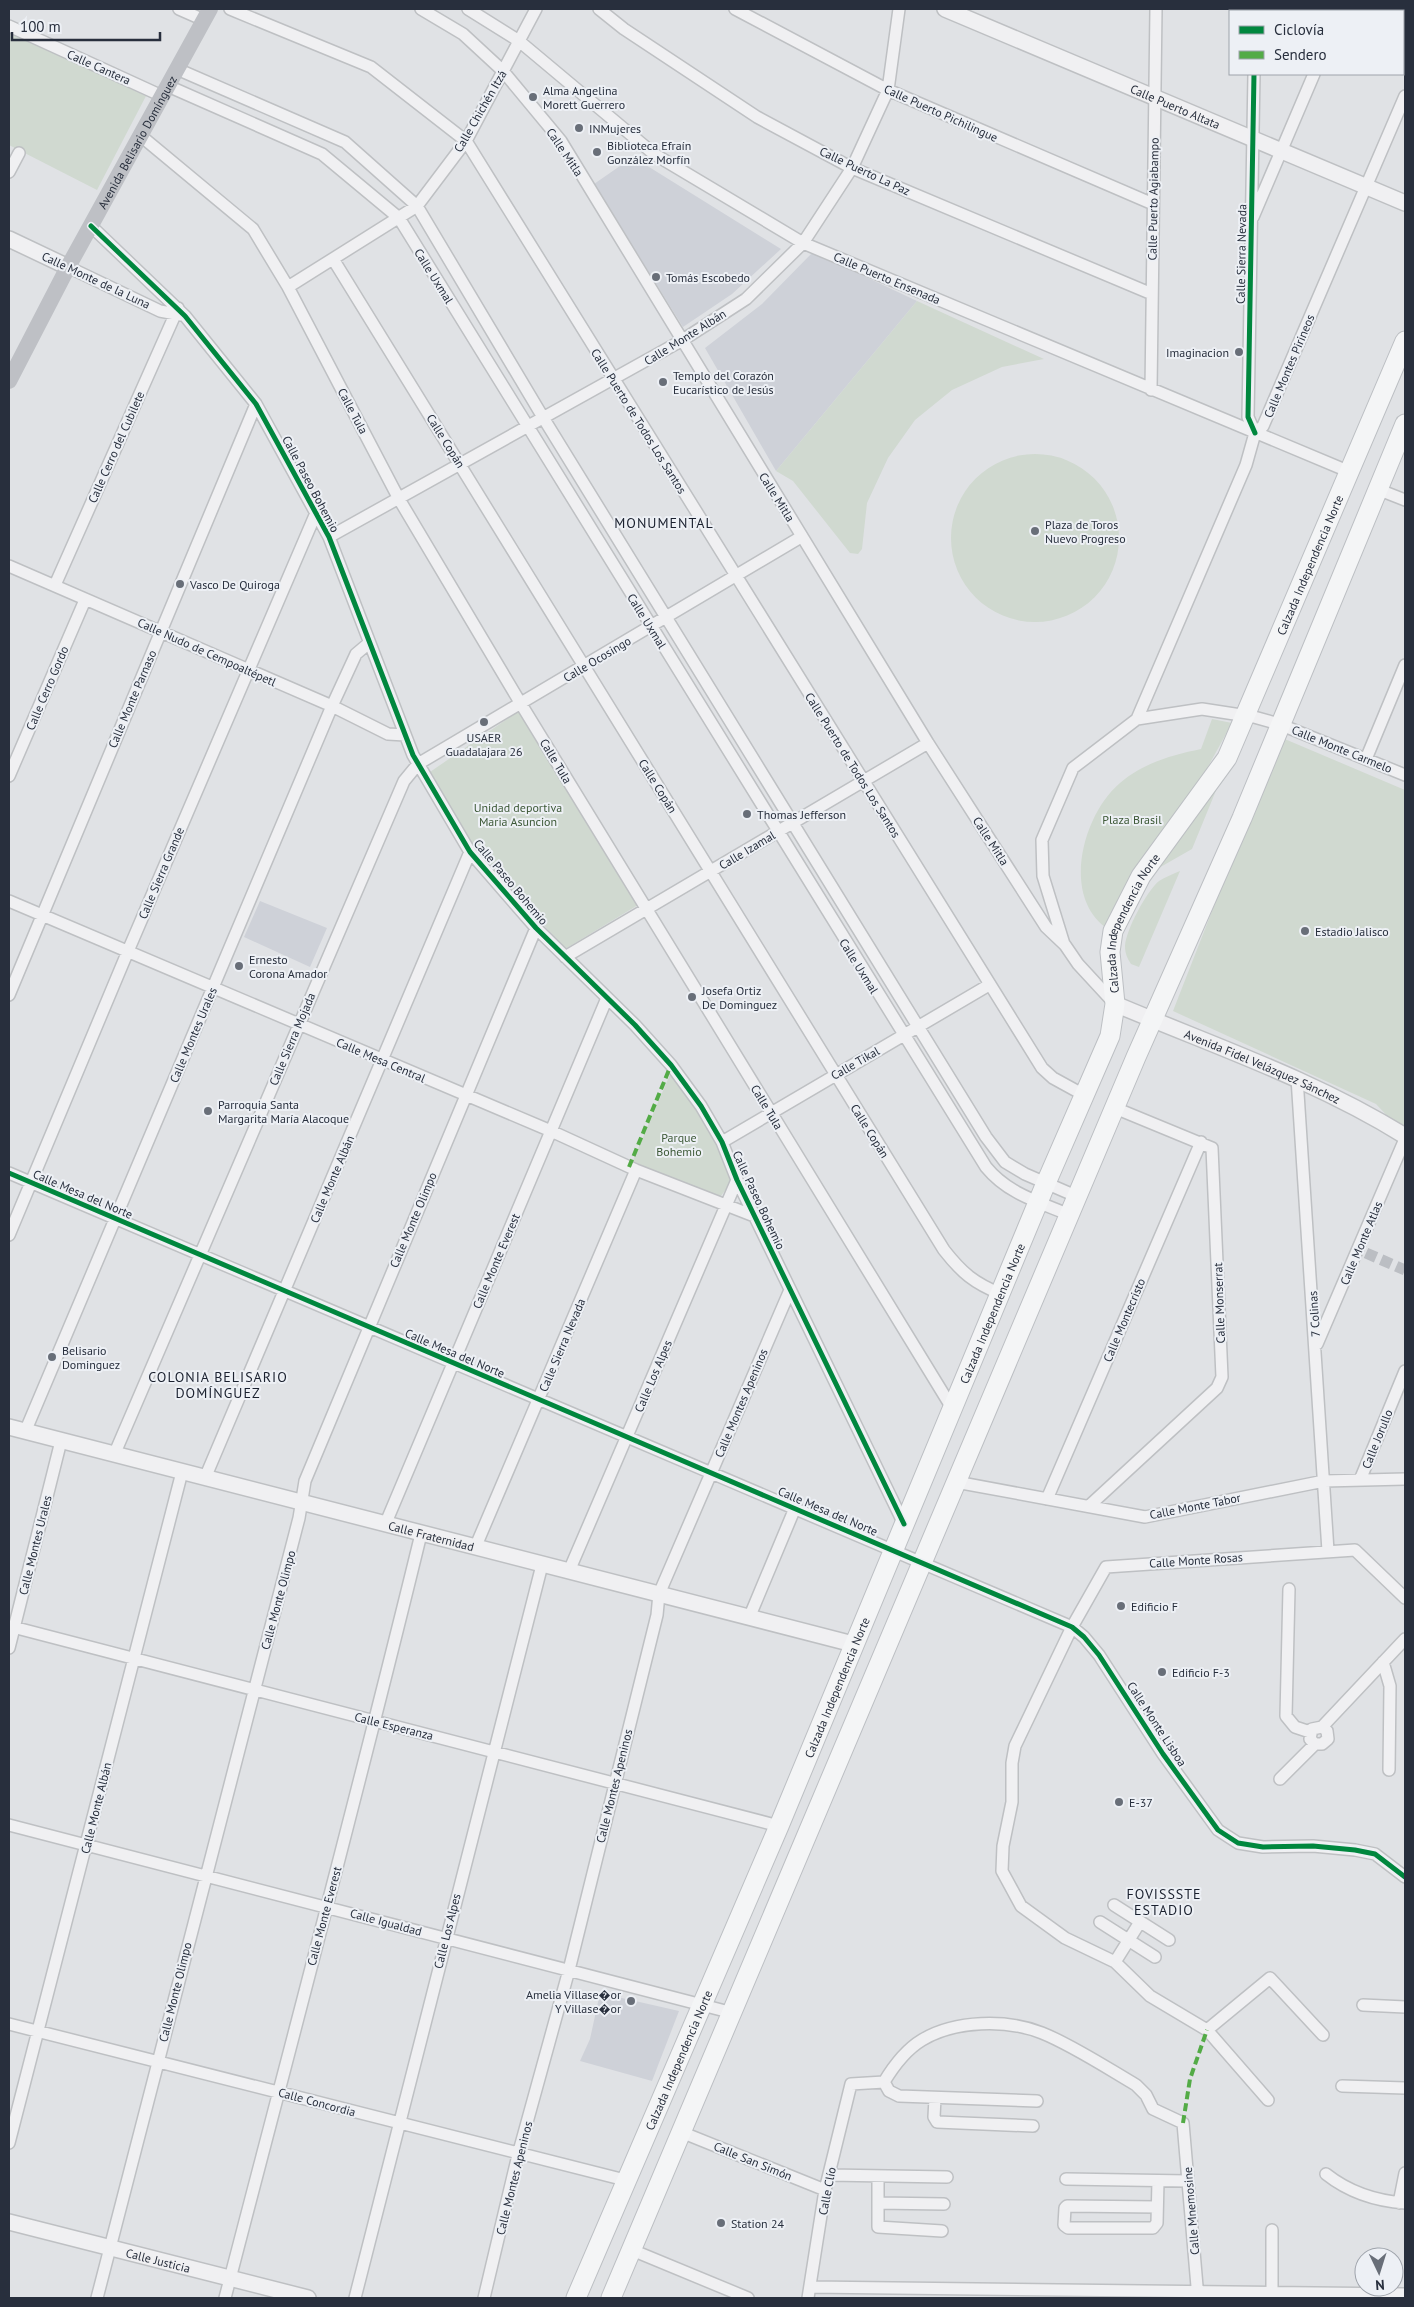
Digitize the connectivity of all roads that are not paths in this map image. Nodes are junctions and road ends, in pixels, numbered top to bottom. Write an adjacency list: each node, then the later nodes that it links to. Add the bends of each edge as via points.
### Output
1 (179, 9): 11 (street)
2 (230, 9): 24 (street, Calle Puerto de Todos Los Santos, via 371,67)
3 (421, 9): 15 (street, Calle Mitla, via 463,34)
4 (468, 9): 13 (street, Calle Puerto Ensenada)
5 (536, 9): 13 (street, Calle Chichén Itzá)
6 (599, 9): 27 (street, Calle Puerto La Paz, via 757,117)
7 (735, 9): 18 (street, Calle Puerto Pichilingue)
8 (899, 9): 18 (street, Calle Monte Albán)
9 (945, 9): 20 (street, Calle Puerto Altata)
10 (1156, 9): 20 (street, Calle Puerto Agiabampo)
11 (207, 14): 14 (main road, Avenida Belisario Domínguez)
12 (9, 26): 19 (street, Calle Cantera)
13 (519, 41): 15 (street, Calle Chichén Itzá); 37 (street, Calle Puerto Ensenada, via 654,154)
14 (177, 69): 19 (main road, Avenida Belisario Domínguez); 32 (street, Calle Uxmal, via 345,142)
15 (503, 71): 24 (street, Calle Chichén Itzá); 43 (street, Calle Mitla, via 560,141)
16 (1254, 75): 23 (street, Calle Sierra Nevada)
17 (1314, 75): 25 (street)
18 (888, 90): 27 (street, Calle Monte Albán); 31 (street, Calle Puerto Pichilingue)
19 (165, 91): 22 (main road, Avenida Belisario Domínguez); 33 (street, Calle Uxmal, via 322,154)
20 (1155, 96): 23 (street, Calle Puerto Altata); 31 (street, Calle Puerto Agiabampo)
21 (1405, 96): 29 (street, Calle Montes Pirineos)
22 (140, 136): 35 (main road, Avenida Belisario Domínguez); 40 (street, Calle Tula, via 252,230)
23 (1253, 138): 25 (street, Calle Puerto Altata); 34 (street, Calle Sierra Nevada)
24 (466, 141): 32 (street, Calle Chichén Itzá); 45 (street, Calle Puerto de Todos Los Santos)
25 (1282, 150): 29 (street, Calle Puerto Altata); 34 (street)
26 (19, 153): 28 (street)
27 (852, 168): 37 (street, Calle Monte Albán); 41 (street, Calle Puerto La Paz)
28 (9, 172)
29 (1367, 186): 30 (street, Calle Puerto Altata); 52 (street, Calle Montes Pirineos, via 1263,426)
30 (1405, 203)
31 (1153, 204): 41 (street, Calle Puerto Agiabampo)
32 (417, 206): 33 (street, Calle Chichén Itzá); 49 (street, Calle Uxmal)
33 (398, 218): 38 (street, Calle Chichén Itzá); 51 (street, Calle Uxmal)
34 (1251, 222): 52 (street, Calle Sierra Nevada, via 1248,417)
35 (91, 226): 39 (main road, Avenida Belisario Domínguez); 42 (street, Calle Paseo Bohemio)
36 (9, 239): 39 (street, Calle Monte de la Luna)
37 (804, 243): 43 (street, Calle Monte Albán, via 746,299); 47 (street, Calle Puerto Ensenada)
38 (333, 259): 40 (street, Calle Chichén Itzá); 53 (street, Calle Copán)
39 (68, 267): 42 (street, Calle Monte de la Luna, via 160,311); 46 (main road, Avenida Belisario Domínguez)
40 (288, 287): 56 (street, Calle Tula)
41 (1152, 294): 47 (street, Calle Puerto Agiabampo)
42 (179, 313): 48 (street, Calle Paseo Bohemio); 63 (street, Calle Cerro del Cubilete)
43 (681, 341): 45 (street, Calle Monte Albán); 60 (street, Calle Mitla)
44 (1405, 341): 54 (main road, Calzada Independencia Norte)
45 (613, 380): 49 (street, Calle Monte Albán); 62 (street, Calle Puerto de Todos Los Santos)
46 (9, 381)
47 (1151, 390): 52 (street, Calle Puerto Ensenada)
48 (256, 404): 58 (street, Calle Paseo Bohemio); 67 (street, Calle Monte Parnaso)
49 (544, 419): 51 (street, Calle Monte Albán); 65 (street, Calle Uxmal)
50 (1405, 424): 55 (main road)
51 (528, 428): 53 (street, Calle Monte Albán); 66 (street, Calle Uxmal)
52 (1255, 433): 54 (street, Calle Puerto Ensenada); 75 (street, Calle Montes Pirineos, via 1246,465)
53 (460, 465): 56 (street, Calle Monte Albán); 70 (street, Calle Copán)
54 (1350, 472): 74 (main road, Calzada Independencia Norte)
55 (1377, 489): 57 (street); 76 (main road)
56 (399, 499): 59 (street, Calle Monte Albán); 72 (street, Calle Tula)
57 (1405, 500)
58 (316, 513): 59 (street, Calle Paseo Bohemio); 71 (street, Calle Sierra Grande)
59 (329, 537): 68 (street, Calle Paseo Bohemio)
60 (801, 537): 62 (street, Calle Ocosingo); 78 (street, Calle Mitla)
61 (9, 568): 63 (street, Calle Nudo de Cempoaltépetl)
62 (735, 576): 65 (street, Calle Ocosingo); 83 (street, Calle Puerto de Todos Los Santos)
63 (55, 585): 64 (street, Calle Nudo de Cempoaltépetl)
64 (85, 600): 67 (street, Calle Nudo de Cempoaltépetl); 82 (street, Calle Cerro Gordo)
65 (667, 618): 66 (street, Calle Ocosingo); 84 (street, Calle Uxmal)
66 (650, 627): 70 (street, Calle Ocosingo); 85 (street, Calle Uxmal)
67 (161, 631): 71 (street, Calle Nudo de Cempoaltépetl); 90 (street, Calle Monte Parnaso)
68 (368, 643): 73 (street, Calle Montes Urales, via 356,654); 77 (street, Calle Paseo Bohemio)
69 (1405, 665): 79 (street)
70 (584, 667): 72 (street, Calle Ocosingo); 87 (street, Calle Copán)
71 (249, 671): 73 (street, Calle Nudo de Cempoaltépetl); 93 (street, Calle Sierra Grande)
72 (521, 704): 80 (street, Calle Ocosingo); 89 (street, Calle Tula)
73 (332, 706): 77 (street, Calle Nudo de Cempoaltépetl, via 388,734); 96 (street, Calle Montes Urales)
74 (1245, 716): 75 (street, via 1202,709); 76 (street); 99 (main road, Calzada Independencia Norte, via 1226,758 1141,876 1118,920 1110,952)
75 (1137, 718): 92 (street, via 1073,768 1042,840 1043,876)
76 (1279, 724): 79 (street, Calle Monte Carmelo); 100 (main road, via 1242,818)
77 (405, 735): 80 (street, Calle Paseo Bohemio)
78 (928, 743): 83 (street, Calle Izamal); 92 (street, Calle Mitla, via 1046,927)
79 (1366, 759): 81 (street, Calle Monte Carmelo)
80 (418, 764): 86 (street, Calle Paseo Bohemio); 101 (street, Calle Sierra Mojada, via 404,781)
81 (1405, 775)
82 (9, 776)
83 (863, 782): 84 (street, Calle Izamal); 95 (street, Calle Puerto de Todos Los Santos)
84 (794, 823): 85 (street, Calle Izamal); 102 (street, Calle Uxmal)
85 (777, 832): 87 (street, Calle Izamal); 103 (street, Calle Uxmal)
86 (470, 852): 91 (street, Calle Paseo Bohemio); 104 (street, Calle Monte Albán)
87 (710, 872): 89 (street, Calle Izamal); 105 (street, Calle Copán)
88 (9, 901): 90 (street, Calle Mesa Central)
89 (646, 910): 94 (street, Calle Izamal); 110 (street, Calle Tula)
90 (42, 915): 93 (street, Calle Mesa Central); 97 (street, Calle Monte Parnaso)
91 (536, 928): 94 (street, Calle Paseo Bohemio); 107 (street, Calle Monte Olimpo)
92 (1065, 945): 99 (street, Calle Mitla)
93 (128, 951): 96 (street, Calle Mesa Central); 118 (street, Calle Sierra Grande)
94 (565, 957): 98 (street, Calle Paseo Bohemio)
95 (989, 985): 102 (street, Calle Tikal); 108 (street, Calle Puerto de Todos Los Santos, via 1042,1068 1052,1078)
96 (213, 988): 101 (street, Calle Mesa Central); 125 (street, Calle Montes Urales)
97 (9, 995)
98 (607, 998): 111 (street, Calle Monte Everest); 113 (street, Calle Paseo Bohemio, via 671,1065)
99 (1115, 1004): 100 (street, Avenida Fidel Velázquez Sánchez); 108 (main road, Calzada Independencia Norte, via 1110,1036)
100 (1153, 1018): 106 (street, Avenida Fidel Velázquez Sánchez); 109 (main road)
101 (298, 1024): 104 (street, Calle Mesa Central); 127 (street, Calle Sierra Mojada)
102 (919, 1026): 103 (street, Calle Tikal); 119 (street, Calle Uxmal, via 986,1137 1005,1162)
103 (902, 1036): 105 (street, Calle Tikal); 121 (street, Calle Uxmal, via 986,1168 997,1180)
104 (382, 1060): 107 (street, Calle Mesa Central); 129 (street, Calle Monte Albán)
105 (836, 1075): 110 (street, Calle Tikal); 130 (street, Calle Copán, via 944,1250 962,1273)
106 (1298, 1078): 112 (street, Avenida Fidel Velázquez Sánchez, via 1371,1115); 132 (street, 7 Colinas)
107 (466, 1095): 111 (street, Calle Mesa Central); 131 (street, Calle Monte Olimpo)
108 (1084, 1095): 119 (main road, Calzada Independencia Norte)
109 (1115, 1108): 114 (street); 120 (main road)
110 (771, 1113): 113 (street, Calle Tikal); 136 (street, Calle Tula)
111 (551, 1131): 115 (street, Calle Mesa Central); 133 (street, Calle Monte Everest)
112 (1405, 1138): 132 (street, Calle Monte Atlas, via 1362,1251)
113 (722, 1142): 117 (street, Calle Paseo Bohemio)
114 (1202, 1142): 149 (street, Calle Montecristo); 151 (street, Calle Monserrat, via 1212,1148 1213,1153 1222,1377 1220,1383)
115 (636, 1170): 122 (street, Calle Mesa Central); 135 (street, Calle Sierra Nevada)
116 (9, 1173): 118 (street, Calle Mesa del Norte)
117 (737, 1180): 122 (street, Calle Los Alpes); 124 (street, Calle Paseo Bohemio)
118 (30, 1182): 125 (street, Calle Mesa del Norte); 126 (street, Calle Sierra Grande)
119 (1046, 1183): 120 (street, Calle Uxmal); 121 (main road, Calzada Independencia Norte)
120 (1078, 1197): 123 (main road)
121 (1039, 1203): 123 (street, Calle Uxmal); 130 (main road, Calzada Independencia Norte)
122 (726, 1204): 124 (street, Calle Mesa Central); 139 (street, Calle Los Alpes)
123 (1070, 1215): 148 (main road)
124 (754, 1216): 128 (street, Calle Paseo Bohemio)
125 (115, 1219): 127 (street, Calle Mesa del Norte); 138 (street, Calle Montes Urales)
126 (9, 1235)
127 (200, 1255): 129 (street, Calle Mesa del Norte); 141 (street, Calle Sierra Mojada)
128 (790, 1290): 143 (street, Calle Montes Apeninos); 153 (street, Calle Paseo Bohemio)
129 (285, 1292): 131 (street, Calle Mesa del Norte); 144 (street, Calle Monte Albán)
130 (1001, 1294): 136 (main road, Calzada Independencia Norte)
131 (368, 1327): 133 (street, Calle Mesa del Norte); 150 (street, Calle Monte Olimpo, via 306,1481)
132 (1316, 1347): 147 (street, 7 Colinas)
133 (453, 1364): 135 (street, Calle Mesa del Norte); 154 (street, Calle Monte Everest)
134 (1405, 1371): 146 (street, Calle Jorullo)
135 (538, 1400): 139 (street, Calle Mesa del Norte); 156 (street, Calle Sierra Nevada)
136 (952, 1408): 153 (main road, Calzada Independencia Norte)
137 (9, 1427): 138 (street, Calle Fraternidad)
138 (25, 1432): 140 (street, Calle Fraternidad)
139 (627, 1436): 143 (street, Calle Mesa del Norte); 161 (street, Calle Los Alpes)
140 (61, 1441): 141 (street, Calle Fraternidad); 167 (street, Calle Montes Urales)
141 (114, 1455): 142 (street, Calle Fraternidad)
142 (182, 1472): 144 (street, Calle Fraternidad); 171 (street, Calle Monte Albán)
143 (711, 1472): 152 (street, Calle Mesa del Norte); 163 (street, Calle Montes Apeninos)
144 (205, 1478): 150 (street, Calle Fraternidad)
145 (1405, 1479): 146 (street, Calle Monte Tabor)
146 (1360, 1480): 147 (street, Calle Monte Tabor)
147 (1324, 1481): 151 (street, Calle Monte Tabor, via 1145,1517); 158 (street, 7 Colinas)
148 (956, 1482): 149 (street, Calle Monte Tabor); 159 (main road)
149 (1047, 1498): 151 (street, Calle Monte Tabor)
150 (302, 1502): 154 (street, Calle Fraternidad); 173 (street, Calle Monte Olimpo)
151 (1088, 1506)
152 (795, 1508): 157 (street, Calle Mesa del Norte); 165 (street)
153 (904, 1524): 157 (main road, Calzada Independencia Norte)
154 (385, 1525): 155 (street, Calle Fraternidad)
155 (421, 1534): 156 (street, Calle Fraternidad); 174 (street, Calle Monte Everest)
156 (476, 1548): 160 (street, Calle Fraternidad)
157 (894, 1550): 159 (street, Calle Monte Lisboa); 169 (main road, Calzada Independencia Norte)
158 (1328, 1551): 164 (street, Calle Monte Rosas, via 1355,1550); 166 (street, Calle Monte Rosas, via 1106,1567)
159 (923, 1562): 166 (street, Calle Monte Lisboa); 200 (main road)
160 (542, 1565): 161 (street, Calle Fraternidad); 178 (street, Calle Los Alpes)
161 (569, 1571): 163 (street, Calle Fraternidad)
162 (1289, 1589): 176 (street, via 1286,1716 1295,1727)
163 (659, 1594): 165 (street, Calle Fraternidad); 181 (street, Calle Montes Apeninos, via 657,1615)
164 (1405, 1598)
165 (749, 1618): 169 (street, Calle Fraternidad)
166 (1072, 1626): 186 (street, Calle Monte Lisboa, via 1099,1655 1163,1754 1218,1830 1238,1843 1263,1847 1313,1846 1375,1854); 195 (street, via 1016,1746 1002,1871 1021,1906 1065,1938)
167 (12, 1627): 170 (street, Calle Montes Urales); 171 (street, Calle Esperanza)
168 (1405, 1639): 172 (street)
169 (853, 1644): 183 (main road, Calzada Independencia Norte)
170 (9, 1648)
171 (134, 1659): 173 (street, Calle Esperanza); 184 (street, Calle Monte Albán)
172 (1383, 1662): 175 (street); 179 (street, via 1390,1686)
173 (254, 1690): 174 (street, Calle Esperanza); 185 (street, Calle Monte Olimpo)
174 (376, 1721): 178 (street, Calle Esperanza); 188 (street, Calle Monte Everest)
175 (1322, 1726): 176 (street); 177 (street, via 1328,1739 1322,1744)
176 (1310, 1732): 177 (street, via 1310,1739)
177 (1315, 1744): 180 (street)
178 (494, 1752): 181 (street, Calle Esperanza); 191 (street, Calle Los Alpes)
179 (1389, 1770)
180 (1280, 1778)
181 (615, 1782): 183 (street, Calle Esperanza); 196 (street, Calle Montes Apeninos)
182 (9, 1825): 184 (street, Calle Igualdad)
183 (779, 1826): 197 (main road, Calzada Independencia Norte)
184 (86, 1844): 185 (street, Calle Igualdad); 203 (street, Calle Monte Albán)
185 (204, 1876): 188 (street, Calle Igualdad); 205 (street, Calle Monte Olimpo)
186 (1405, 1877)
187 (1114, 1905): 190 (street)
188 (326, 1906): 191 (street, Calle Igualdad); 209 (street, Calle Monte Everest)
189 (1100, 1922): 192 (street)
190 (1140, 1922): 192 (street); 193 (street)
191 (445, 1938): 196 (street, Calle Igualdad); 213 (street, Calle Los Alpes)
192 (1128, 1940): 194 (street); 195 (street)
193 (1169, 1940)
194 (1155, 1957)
195 (1114, 1962): 202 (street, via 1150,1996)
196 (569, 1970): 197 (street, Calle Igualdad); 217 (street, Calle Montes Apeninos)
197 (700, 2005): 200 (street, Calle Igualdad); 224 (main road, Calzada Independencia Norte)
198 (1363, 2005): 199 (street)
199 (1405, 2007)
200 (733, 2013): 215 (main road)
201 (9, 2024): 203 (street, Calle Concordia)
202 (1207, 2030): 204 (street, via 1270,1978); 211 (street)
203 (38, 2032): 205 (street, Calle Concordia); 216 (street, Calle Monte Albán)
204 (1323, 2035)
205 (158, 2061): 209 (street, Calle Concordia); 235 (street, Calle Monte Olimpo)
206 (884, 2082): 210 (street, via 899,2096); 220 (street, Calle Clío, via 851,2084); 226 (street, Calle Mnemosine, via 921,2040 940,2032 967,2026 1019,2026 1042,2033 1136,2084 1153,2109 1183,2123)
207 (1342, 2086): 208 (street)
208 (1405, 2088)
209 (278, 2091): 213 (street, Calle Concordia); 237 (street, Calle Monte Everest)
210 (935, 2098): 212 (street); 214 (street, via 934,2117 937,2122)
211 (1268, 2100)
212 (1037, 2101)
213 (398, 2123): 217 (street, Calle Concordia); 250 (street, Calle Los Alpes)
214 (1033, 2126)
215 (681, 2132): 227 (street, Calle San Simón); 236 (main road)
216 (9, 2143)
217 (518, 2155): 224 (street, Calle Concordia); 251 (street, Calle Montes Apeninos)
218 (1401, 2172): 229 (street)
219 (1326, 2174): 229 (street, via 1360,2194)
220 (829, 2175): 221 (street); 227 (street, Calle Clío)
221 (878, 2176): 222 (street); 228 (street)
222 (947, 2177)
223 (1066, 2179): 225 (street)
224 (625, 2180): 252 (main road, Calzada Independencia Norte)
225 (1158, 2181): 226 (street); 231 (street)
226 (1188, 2181): 245 (street, Calle Mnemosine)
227 (825, 2190): 238 (street, Calle Clío)
228 (878, 2203): 230 (street); 234 (street, via 881,2229)
229 (1402, 2203)
230 (944, 2204)
231 (1157, 2207): 231 (street, via 1067,2206 1064,2208 1064,2225 1068,2228 1153,2228 1157,2223)
232 (9, 2222): 235 (street, Calle Justicia)
233 (1272, 2230): 246 (street)
234 (942, 2231)
235 (110, 2247): 237 (street, Calle Justicia); 247 (street, Calle Monte Olimpo)
236 (632, 2250): 253 (main road); 254 (street)
237 (230, 2278): 248 (street, Calle Monte Everest); 249 (street, Calle Justicia)
238 (809, 2293): 239 (street)
239 (882, 2293): 240 (street)
240 (956, 2294): 241 (street)
241 (1030, 2294): 243 (street)
242 (1405, 2294): 244 (street)
243 (1125, 2295): 245 (street)
244 (1341, 2295): 246 (street)
245 (1198, 2296): 246 (street)
246 (1272, 2296)
247 (97, 2298)
248 (225, 2298)
249 (308, 2298)
250 (354, 2298)
251 (484, 2298)
252 (576, 2298)
253 (611, 2298)
254 (748, 2298)

